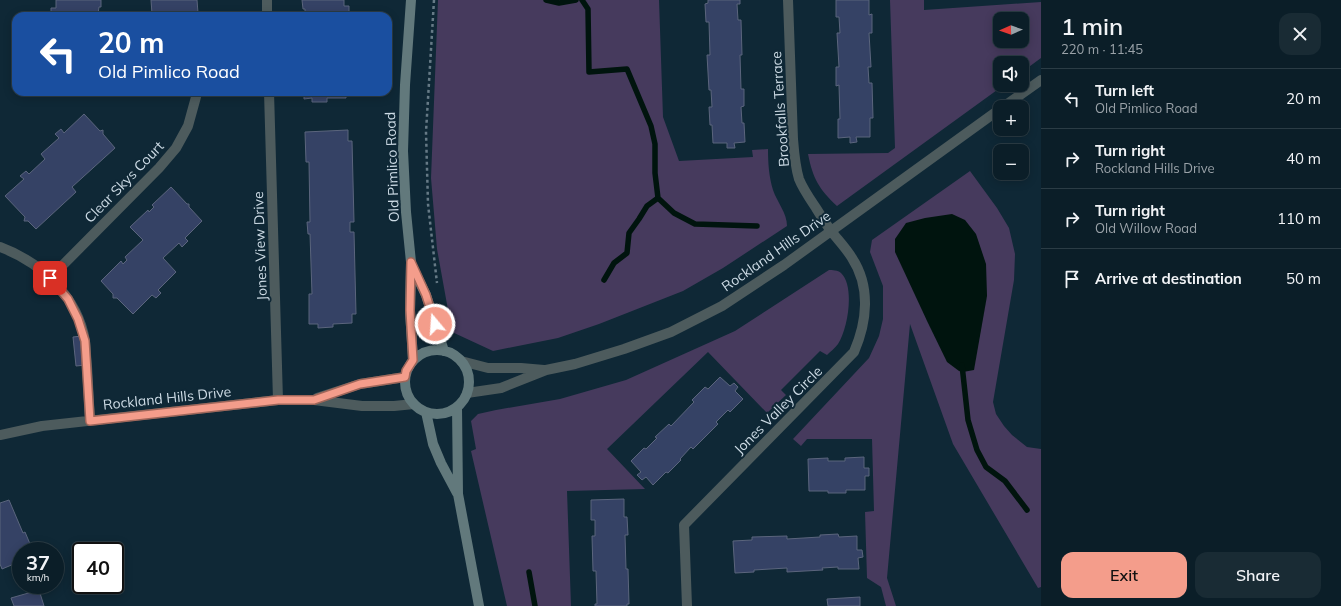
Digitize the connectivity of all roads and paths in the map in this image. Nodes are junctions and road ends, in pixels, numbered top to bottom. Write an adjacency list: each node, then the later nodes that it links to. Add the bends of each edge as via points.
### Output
1 (267, 0): 5 (street)
2 (411, 0): 13 (street, Old Pimlico Road, via 403,151)
3 (434, 0): 15 (path, via 426,132 428,204)
4 (788, 0): 11 (street, Brookfalls Terrace, via 795,160 799,178)
5 (267, 12)
6 (1041, 80): 9 (street)
7 (196, 96): 14 (street, Clear Skys Court, via 188,126 176,148)
8 (269, 96): 22 (street, Jones View Drive)
9 (1013, 100)
10 (993, 114): 11 (street, Rockland Hills Drive)
11 (831, 230): 19 (street, Rockland Hills Drive, via 784,266 722,306 671,332 575,364); 31 (street, Jones Valley Circle, via 852,258 862,278 865,317 860,337 854,352 841,366 684,525)
12 (0, 247): 14 (street, via 31,263)
13 (411, 262): 16 (street, Old Pimlico Road, via 426,295); 17 (street, Old Pimlico Road)
14 (50, 278): 27 (street, via 68,299 85,341)
15 (438, 288)
16 (444, 350): 17 (street, via 430,350); 18 (street)
17 (413, 360): 20 (street)
18 (461, 361): 19 (street, Rockland Hills Drive, via 488,368); 21 (street, via 467,373)
19 (546, 370): 21 (street, Rockland Hills Drive, via 501,388)
20 (405, 377): 23 (street, Rockland Hills Drive, via 360,384); 24 (street, via 406,392)
21 (466, 393): 25 (street)
22 (278, 400): 23 (street, Rockland Hills Drive); 27 (street, Rockland Hills Drive)
23 (314, 400): 24 (street, Rockland Hills Drive, via 362,406)
24 (414, 404): 26 (street)
25 (457, 407): 26 (street, via 442,413); 29 (street)
26 (426, 412): 29 (street, via 433,444)
27 (90, 421): 28 (street, Rockland Hills Drive, via 42,426)
28 (0, 435)
29 (458, 494): 30 (street)
30 (479, 606)
31 (687, 606)

